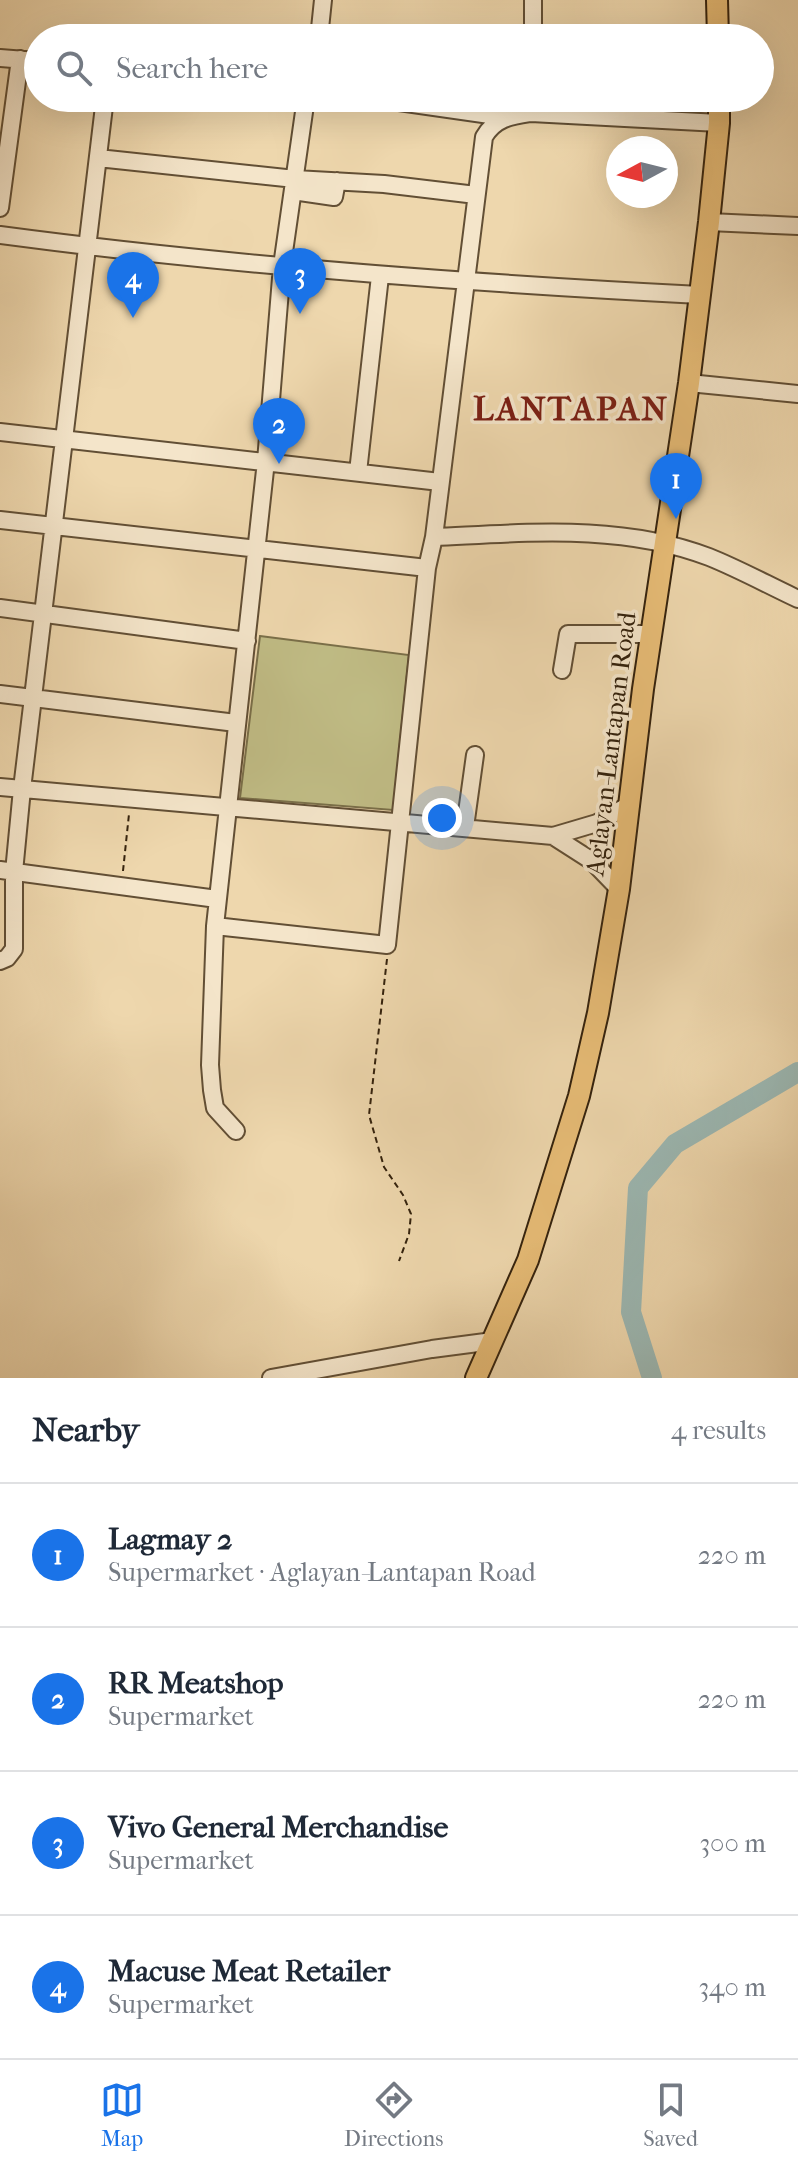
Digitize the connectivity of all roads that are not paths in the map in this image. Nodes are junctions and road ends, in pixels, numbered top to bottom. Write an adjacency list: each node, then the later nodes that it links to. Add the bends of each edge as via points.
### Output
1 (323, 0): 4 (street)
2 (533, 0): 5 (street)
3 (717, 0): 6 (main road)
4 (320, 24)
5 (533, 24)
6 (718, 24)
7 (0, 58): 8 (street)
8 (20, 59): 9 (street); 21 (street)
9 (24, 59)
10 (103, 112): 18 (street)
11 (304, 112): 19 (street)
12 (469, 112): 16 (street)
13 (515, 112): 16 (street)
14 (604, 112): 17 (street)
15 (719, 112): 17 (main road, Aglayan-Lantapan Road)
16 (504, 117): 20 (street, via 484,137)
17 (719, 123): 22 (main road, Aglayan-Lantapan Road)
18 (98, 158): 19 (street); 25 (street)
19 (294, 185): 20 (street, via 334,197 337,181); 26 (street)
20 (476, 195): 28 (street)
21 (0, 208)
22 (709, 222): 23 (street); 29 (main road, Aglayan-Lantapan Road)
23 (798, 226)
24 (0, 235): 25 (street)
25 (85, 246): 26 (street); 33 (street)
26 (282, 266): 27 (street); 34 (street)
27 (380, 276): 28 (street); 35 (street)
28 (464, 283): 29 (street); 36 (street)
29 (700, 295): 30 (main road, Aglayan-Lantapan Road)
30 (689, 383): 31 (street); 40 (main road, Aglayan-Lantapan Road)
31 (798, 394)
32 (0, 432): 33 (street)
33 (64, 439): 34 (street); 38 (street)
34 (266, 461): 35 (street); 41 (street)
35 (358, 472): 36 (street)
36 (440, 482): 39 (street)
37 (0, 520): 38 (street)
38 (53, 526): 41 (street); 45 (street)
39 (434, 537): 40 (street, via 562,531); 42 (street)
40 (663, 545): 43 (street, via 708,557); 46 (main road, Aglayan-Lantapan Road)
41 (257, 550): 42 (street); 47 (street)
42 (427, 568): 57 (street)
43 (798, 599)
44 (0, 608): 45 (street)
45 (43, 612): 47 (street); 50 (street)
46 (651, 634): 48 (street, via 568,634); 55 (main road, Aglayan-Lantapan Road)
47 (247, 641): 51 (street)
48 (562, 670)
49 (0, 694): 50 (street)
50 (34, 698): 51 (street); 54 (street)
51 (236, 723): 56 (street)
52 (475, 755): 58 (street)
53 (0, 787): 54 (street)
54 (22, 789): 56 (street); 60 (street)
55 (631, 804): 59 (street, via 597,823); 61 (main road, Aglayan-Lantapan Road)
56 (229, 809): 57 (street); 62 (street)
57 (398, 821): 58 (street); 63 (street, via 387,945)
58 (465, 827): 59 (street)
59 (553, 836): 61 (street, via 592,861)
60 (7, 871): 62 (street); 64 (street, via 14,949)
61 (619, 889): 66 (main road, Aglayan-Lantapan Road, via 579,1096 528,1260)
62 (217, 899): 63 (street)
63 (215, 926): 65 (street, via 212,1090 215,1108)
64 (0, 961)
65 (236, 1131)
66 (493, 1341): 67 (street); 68 (main road, Aglayan-Lantapan Road)
67 (271, 1378)
68 (476, 1378)

